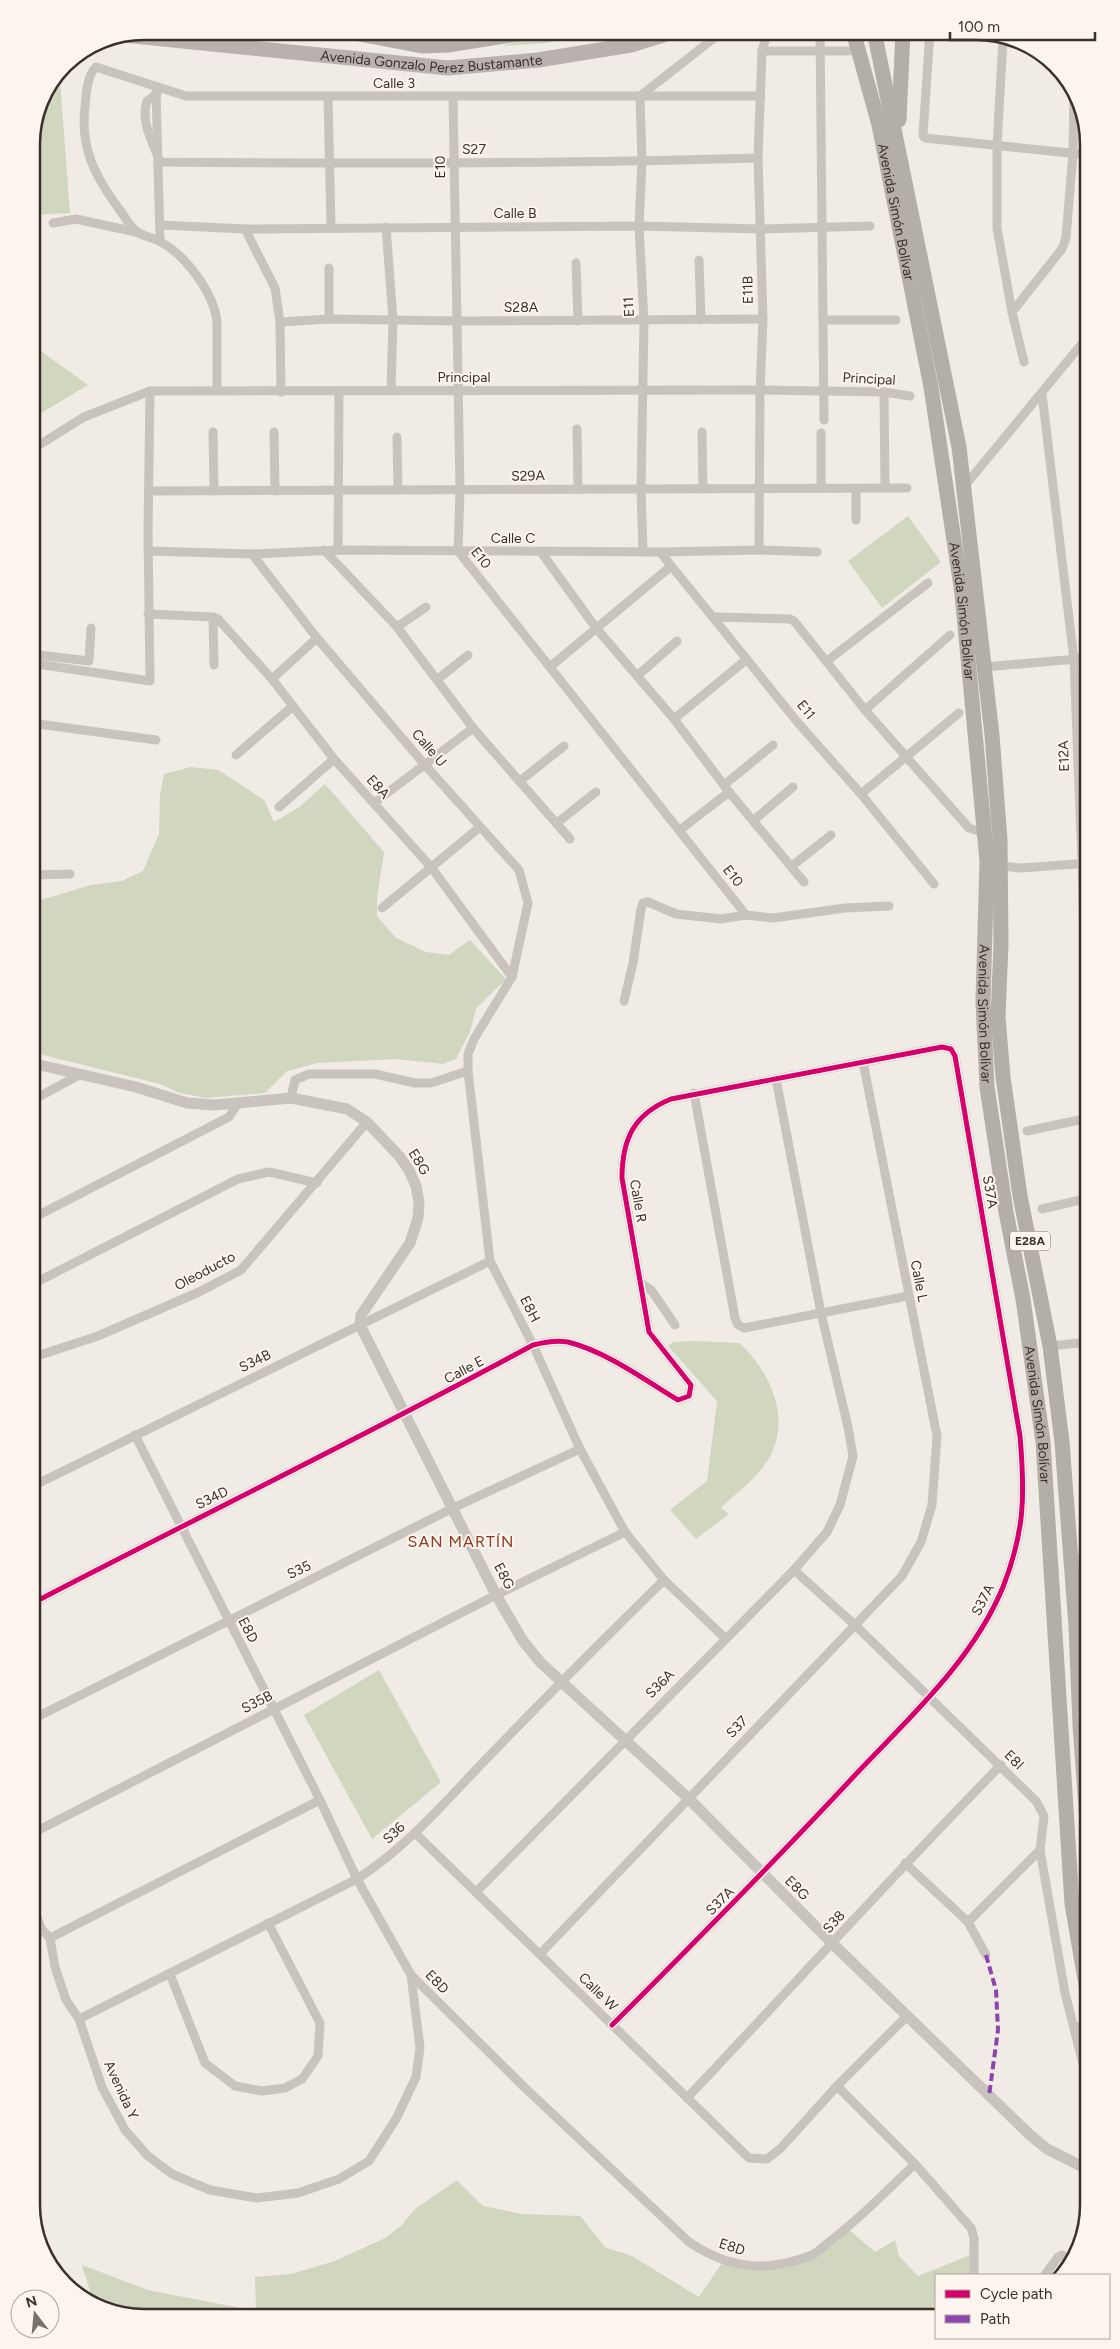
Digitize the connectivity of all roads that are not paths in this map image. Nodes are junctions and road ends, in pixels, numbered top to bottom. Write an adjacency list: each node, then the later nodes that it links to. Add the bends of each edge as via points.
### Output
1 (196, 40): 4 (main road, Avenida Gonzalo Perez Bustamante, via 448,68 538,60)
2 (390, 40): 3 (highway, via 422,46)
3 (482, 40)
4 (647, 40)
5 (712, 40): 16 (street)
6 (765, 40): 13 (street, E11B)
7 (820, 40): 14 (street)
8 (855, 40): 157 (highway, Avenida Simón Bolívar, via 879,125 931,387 962,594)
9 (876, 40): 24 (highway, Avenida Simón Bolívar)
10 (902, 40): 24 (highway)
11 (929, 40): 25 (street, via 923,135 925,138)
12 (1003, 44): 25 (street)
13 (762, 51): 14 (street); 19 (street, E11B)
14 (820, 51): 15 (street); 40 (street)
15 (849, 51)
16 (667, 77): 18 (street); 22 (street, via 661,91)
17 (156, 91): 20 (street, Calle 3, via 186,96); 29 (street); 43 (street, Calle 3, via 96,67 86,93 83,124 88,154 99,182)
18 (640, 96): 21 (street, Calle 3); 22 (street, Calle 3); 31 (street, E11)
19 (761, 96): 22 (street, Calle 3); 28 (street, E11B)
20 (328, 97): 21 (street, Calle 3); 32 (street)
21 (453, 97): 30 (street, E10)
22 (663, 97)
23 (1074, 110): 26 (street)
24 (898, 144): 84 (highway, Avenida Simón Bolívar, via 959,447)
25 (997, 146): 26 (street); 48 (street, via 997,228)
26 (1073, 153): 27 (street); 48 (street, via 1066,238 1062,248)
27 (1080, 153)
28 (758, 158): 31 (street, S27); 42 (street, E11B)
29 (160, 162): 32 (street, S27); 34 (street)
30 (454, 162): 31 (street, S27); 32 (street, S27); 39 (street, E10)
31 (642, 162): 36 (street, E11)
32 (330, 164): 35 (street)
33 (54, 223): 43 (street, via 76,218)
34 (161, 225): 41 (street, Calle B); 44 (street)
35 (332, 226): 38 (street, Calle B); 41 (street, Calle B)
36 (639, 226): 39 (street, Calle B); 42 (street, Calle B); 57 (street, E11)
37 (870, 226): 40 (street, Calle B)
38 (386, 227): 39 (street, Calle B); 50 (street)
39 (454, 227): 55 (street, E10)
40 (822, 227): 42 (street, Calle B); 53 (street)
41 (245, 228): 58 (street, via 273,280)
42 (761, 229): 51 (street, E11B)
43 (136, 232): 44 (street)
44 (160, 241): 64 (street, via 189,266 206,288 216,313)
45 (699, 260): 52 (street)
46 (576, 263): 56 (street)
47 (329, 268): 49 (street)
48 (1012, 312): 60 (street)
49 (329, 319): 50 (street, S28A); 58 (street, S28A)
50 (393, 319): 55 (street, S28A); 65 (street)
51 (763, 319): 52 (street, S28A); 61 (street, E11B)
52 (701, 320): 57 (street, S28A)
53 (823, 320): 54 (street); 62 (street)
54 (896, 320)
55 (458, 321): 56 (street, S28A); 66 (street, E10)
56 (578, 321): 57 (street, S28A)
57 (644, 321): 67 (street, E11)
58 (280, 322): 68 (street)
59 (1080, 345): 71 (street)
60 (1024, 362)
61 (760, 390): 62 (street, Principal); 67 (street, Principal); 88 (street, E11B)
62 (823, 390): 70 (street, Principal); 73 (street)
63 (150, 391): 64 (street, Principal); 80 (street, Principal, via 84,417); 93 (street)
64 (217, 391): 68 (street, Principal)
65 (391, 391): 66 (street, Principal); 69 (street, Principal)
66 (458, 391): 67 (street, Principal); 92 (street, E10)
67 (643, 391): 86 (street, E11)
68 (280, 392): 69 (street, Principal)
69 (339, 392): 95 (street)
70 (884, 392): 72 (street, Principal); 82 (street)
71 (1042, 394): 84 (street); 123 (street, E12A)
72 (910, 396)
73 (824, 420)
74 (577, 429): 85 (street)
75 (213, 432): 94 (street)
76 (274, 432): 90 (street)
77 (702, 432): 87 (street)
78 (821, 433): 81 (street)
79 (397, 437): 91 (street)
80 (40, 445)
81 (821, 488): 88 (street, S29A); 89 (street, S29A)
82 (885, 488): 83 (street, S29A); 89 (street, S29A)
83 (908, 488)
84 (963, 488): 128 (highway, Avenida Simón Bolívar)
85 (578, 489): 86 (street, S29A); 92 (street, S29A)
86 (641, 489): 87 (street, S29A); 99 (street, E11)
87 (703, 489): 88 (street, S29A)
88 (760, 489): 100 (street, E11B)
89 (856, 489): 96 (street)
90 (275, 490): 94 (street, S29A); 95 (street, S29A)
91 (398, 490): 92 (street, S29A); 95 (street, S29A)
92 (460, 490): 102 (street, E10)
93 (149, 491): 94 (street, S29A); 101 (street)
94 (214, 491)
95 (338, 492): 98 (street)
96 (856, 520)
97 (324, 550): 98 (street, Calle C); 106 (street, Calle C); 114 (street)
98 (338, 550): 102 (street, Calle C)
99 (643, 550): 103 (street, Calle C); 104 (street, Calle C)
100 (759, 550): 104 (street, Calle C); 105 (street, Calle C)
101 (148, 551): 106 (street, Calle C); 110 (street)
102 (458, 551): 103 (street, Calle C); 127 (street, E10)
103 (541, 552): 115 (street)
104 (660, 552): 107 (street, E11)
105 (817, 552)
106 (252, 554): 117 (street, Calle U)
107 (670, 567): 112 (street, E11); 115 (street)
108 (928, 583): 124 (street)
109 (426, 607): 114 (street)
110 (148, 614): 111 (street); 125 (street, via 150,681)
111 (216, 618): 126 (street); 131 (street, E8A)
112 (714, 618): 121 (street, E11); 124 (street, via 790,619)
113 (91, 628): 119 (street, via 89,661)
114 (397, 628): 130 (street)
115 (596, 628): 127 (street); 129 (street)
116 (950, 635): 133 (street)
117 (317, 638): 131 (street); 144 (street, Calle U)
118 (677, 641): 129 (street)
119 (40, 655)
120 (468, 655): 130 (street)
121 (748, 659): 135 (street); 150 (street, E11)
122 (1080, 659): 123 (street)
123 (1074, 660): 128 (street); 145 (street, E12A)
124 (827, 661): 133 (street)
125 (40, 664)
126 (214, 665)
127 (551, 666): 156 (street, E10)
128 (984, 667): 162 (highway, Avenida Simón Bolívar / E28A)
129 (637, 676): 135 (street)
130 (438, 678): 137 (street)
131 (272, 679): 132 (street, E8A)
132 (293, 706): 141 (street); 143 (street, E8A)
133 (865, 710): 142 (street)
134 (960, 713): 142 (street)
135 (674, 719): 147 (street)
136 (40, 724): 138 (street)
137 (473, 728): 144 (street); 146 (street)
138 (156, 740)
139 (772, 745): 147 (street)
140 (564, 746): 146 (street)
141 (236, 755)
142 (907, 758): 150 (street); 157 (street, via 969,828)
143 (334, 759): 151 (street, E8A); 152 (street)
144 (425, 765): 151 (street); 155 (street, Calle U)
145 (1080, 771)
146 (520, 781): 154 (street)
147 (726, 788): 153 (street); 156 (street)
148 (792, 788): 153 (street)
149 (596, 792): 154 (street)
150 (861, 794): 167 (street, E11)
151 (374, 803): 163 (street, E8A)
152 (280, 807)
153 (754, 820): 161 (street)
154 (557, 824): 159 (street)
155 (480, 827): 163 (street); 171 (street, Calle U, via 519,870 525,886 528,903)
156 (680, 830): 170 (street, E10)
157 (985, 832): 225 (highway, Avenida Simón Bolívar / E28A, via 987,1087 1023,1299 1043,1442)
158 (831, 835): 161 (street)
159 (570, 839)
160 (1080, 864): 162 (street)
161 (792, 866): 166 (street)
162 (1001, 866): 199 (highway, Avenida Simón Bolívar / E28A, via 998,1017 1003,1077 1019,1188)
163 (431, 867): 169 (street); 171 (street, E8A)
164 (70, 874): 165 (street)
165 (40, 875)
166 (804, 882)
167 (934, 884)
168 (889, 906): 170 (street, via 845,908 773,918)
169 (382, 908)
170 (746, 915): 172 (street, via 721,919 676,914 644,903)
171 (512, 978): 176 (street, E8H, via 474,1039 468,1054)
172 (624, 1002)
173 (951, 1048): 174 (street, Calle R); 219 (street, S37A, via 956,1056 1020,1436 1024,1491 1019,1537 1002,1588 972,1644)
174 (862, 1062): 178 (street, Calle R); 193 (street, Calle L)
175 (40, 1065): 177 (street, E8G)
176 (468, 1070): 181 (street, via 431,1083 374,1074 309,1074 295,1080); 190 (street, E8H)
177 (81, 1074): 180 (street); 182 (street, E8G, via 187,1103)
178 (776, 1079): 179 (street, Calle R); 194 (street, S36A)
179 (694, 1093): 192 (street, Calle R, via 654,1106 631,1131 622,1155 622,1178); 194 (street, via 738,1325 744,1328)
180 (40, 1096)
181 (291, 1098): 182 (street, E8G); 184 (street, E8G, via 348,1109)
182 (238, 1103): 189 (street, via 229,1117)
183 (1080, 1120): 185 (street)
184 (367, 1122): 186 (street, Oleoducto); 196 (street, E8G, via 409,1170 419,1202 410,1243 361,1315)
185 (1028, 1131)
186 (317, 1183): 191 (street, via 269,1172 238,1179); 200 (street, Oleoducto, via 242,1270 98,1336)
187 (1080, 1200): 188 (street)
188 (1042, 1209)
189 (40, 1214)
190 (490, 1262): 196 (street, S34B); 198 (street, E8H)
191 (40, 1280)
192 (641, 1283): 195 (street, via 652,1291); 198 (street, Calle R, via 650,1332 691,1385 691,1391 683,1399 678,1400 619,1365 568,1342 549,1341)
193 (908, 1296): 194 (street); 205 (street, Calle L, via 937,1436)
194 (821, 1313): 211 (street, S36A, via 853,1456 840,1505 827,1532)
195 (675, 1325)
196 (360, 1326): 201 (street, E8G); 202 (street, S34B)
197 (1080, 1343): 199 (street)
198 (533, 1345): 201 (street, Calle E); 203 (street, E8H)
199 (1050, 1346): 210 (highway, Avenida Simón Bolívar / E28A, via 1062,1442)
200 (40, 1355)
201 (405, 1414): 206 (street, E8G); 207 (street, S34D)
202 (135, 1435): 204 (street, S34B); 207 (street, E8D)
203 (580, 1449): 206 (street, S35); 208 (street, E8H)
204 (40, 1482)
205 (932, 1506): 216 (street, S37, via 921,1542 902,1576)
206 (453, 1508): 213 (street, E8G); 215 (street, S35)
207 (182, 1525): 214 (street, S34D); 215 (street, E8D)
208 (625, 1532): 212 (street, E8H); 213 (street, S35B)
209 (1080, 1558): 210 (street)
210 (1071, 1559): 221 (highway, Avenida Simón Bolívar / E28A)
211 (794, 1570): 216 (street, E8I); 217 (street, S36A)
212 (664, 1580): 217 (street, E8H); 218 (street, S36)
213 (496, 1596): 218 (street, E8G, via 523,1641); 220 (street, S35B)
214 (40, 1599)
215 (228, 1620): 220 (street, E8D); 222 (street, S35)
216 (856, 1626): 219 (street, E8I); 227 (street, S37)
217 (725, 1638): 223 (street, S36A)
218 (561, 1682): 223 (street, E8G); 230 (street, S36)
219 (929, 1697): 224 (street, E8I); 233 (street, S37A)
220 (274, 1709): 228 (street, E8D); 229 (street, S35B)
221 (1080, 1712)
222 (40, 1715)
223 (626, 1739): 227 (street, E8G); 235 (street, S36A)
224 (1001, 1765): 231 (street, E8I, via 1036,1801 1044,1816); 232 (street, S38)
225 (1065, 1779): 226 (highway, via 1072,1775 1079,1779); 241 (highway, Avenida Simón Bolívar / E28A, via 1072,1904)
226 (1080, 1784)
227 (688, 1798): 233 (street, E8G); 242 (street, S37)
228 (320, 1800): 234 (street, E8D); 239 (street)
229 (40, 1829)
230 (415, 1833): 234 (street, S36, via 382,1863); 235 (street, Calle W)
231 (1040, 1850): 236 (street); 249 (street, E8I)
232 (905, 1863): 236 (street); 240 (street, S38)
233 (762, 1874): 240 (street, E8G); 248 (street, S37A)
234 (357, 1878): 237 (street, S36); 245 (street, E8D)
235 (476, 1892): 242 (street, Calle W)
236 (968, 1922): 243 (street)
237 (268, 1923): 244 (street, S36); 244 (street, via 320,2024 318,2056 302,2079 285,2088 262,2091 235,2086 206,2064)
238 (40, 1925): 239 (street, Avenida Y)
239 (50, 1938): 247 (street, Avenida Y, via 66,2000)
240 (833, 1944): 246 (street, E8G); 253 (street, S38)
241 (1080, 1951)
242 (540, 1954): 248 (street, Calle W)
243 (986, 1955)
244 (170, 1974): 247 (street, S36)
245 (411, 1975): 247 (street, Avenida Y, via 420,2048 416,2077 396,2119 369,2161 339,2179 298,2193 257,2198 210,2190 172,2174 148,2156 124,2130 102,2087); 254 (street, E8D, via 689,2242 724,2260 762,2268 813,2254 848,2228)
246 (907, 2016): 252 (street); 255 (street, E8G, via 1030,2135 1047,2149)
247 (79, 2019)
248 (612, 2024): 253 (street, Calle W)
249 (1074, 2027): 250 (street); 251 (street)
250 (1080, 2027)
251 (1080, 2051)
252 (837, 2086): 253 (street, Calle W, via 767,2159 749,2158); 254 (street)
253 (687, 2098)
254 (915, 2164): 257 (street, via 971,2228)
255 (1080, 2166)
256 (1065, 2258): 258 (street, via 1058,2257)
257 (974, 2274)
258 (1046, 2274)

